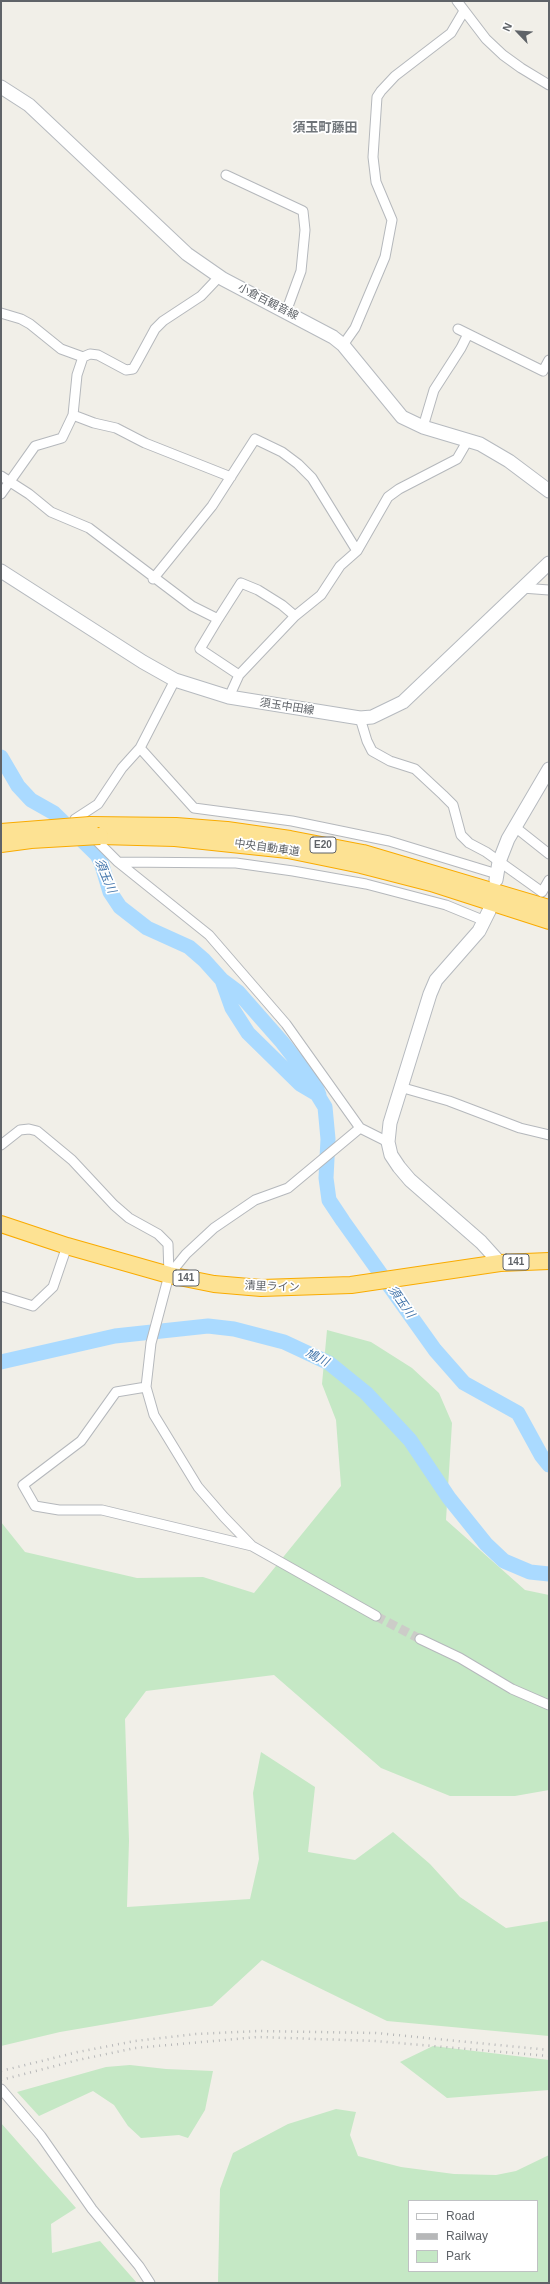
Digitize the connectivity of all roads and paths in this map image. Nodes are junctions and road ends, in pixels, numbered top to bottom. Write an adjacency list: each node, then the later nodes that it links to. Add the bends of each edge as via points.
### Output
1 (457, 1): 2 (street)
2 (464, 11): 3 (street, via 486,39 503,55); 11 (street, via 451,33 395,76 377,97 373,157 376,182 392,220 385,257 355,328)
3 (549, 84)
4 (1, 87): 6 (main road, 小倉百観音線, via 28,105 187,254)
5 (226, 175): 8 (street, via 303,212 305,230 300,271)
6 (219, 277): 8 (main road, 小倉百観音線); 12 (street, via 201,296 155,329 133,369 126,370 98,355 90,354)
7 (1, 312): 12 (street, via 21,318 61,349)
8 (286, 312): 11 (main road, 小倉百観音線, via 323,330)
9 (458, 329): 10 (street)
10 (468, 334): 13 (street, via 543,371); 15 (street, via 434,390)
11 (343, 345): 15 (main road, 小倉百観音線, via 394,409 407,420)
12 (84, 357): 14 (street, via 77,375)
13 (549, 360)
14 (73, 415): 18 (street, via 116,428 145,443); 19 (street, via 62,438 35,446)
15 (423, 427): 16 (main road, 小倉百観音線)
16 (468, 440): 20 (main road, 小倉百観音線, via 493,451); 22 (street, via 457,460 388,497)
17 (1, 476): 19 (street)
18 (231, 477): 22 (street, via 255,439 282,452 312,478); 25 (street, via 212,506)
19 (10, 483): 21 (street); 25 (street, via 51,512 89,528)
20 (549, 491)
21 (1, 494)
22 (357, 551): 28 (street, via 340,566 321,595)
23 (549, 563): 26 (main road, 須玉中田線)
24 (1, 570): 31 (main road, 須玉中田線)
25 (153, 579): 29 (street, via 192,606)
26 (522, 588): 27 (street); 33 (main road, 須玉中田線, via 403,702 372,717)
27 (549, 590)
28 (295, 616): 29 (street, via 258,590 241,583); 30 (street)
29 (218, 619): 30 (street, via 200,649)
30 (239, 675): 32 (street)
31 (175, 680): 32 (main road, 須玉中田線); 34 (street)
32 (229, 698): 33 (main road, 須玉中田線)
33 (360, 718): 42 (street, via 372,751 390,761 415,769 453,805 461,835)
34 (140, 748): 41 (street, via 122,768 98,804 75,819); 42 (street, via 194,808 292,821 389,841)
35 (549, 769): 36 (main road)
36 (515, 827): 40 (street); 42 (main road)
37 (95, 831): 38 (highway, 中央自動車道 / E20, bridge); 39 (highway, 中央自動車道 / E20, bridge); 44 (highway, 中央自動車道 / E20, via 176,826 290,839 363,853); 46 (highway, 中央自動車道 / E20, via 288,850 362,865 431,883)
38 (1, 832)
39 (1, 844)
40 (549, 854)
41 (118, 862): 45 (street, via 236,862 293,870 374,886); 48 (street, via 208,935 286,1024)
42 (498, 872): 43 (street, via 542,892)
43 (549, 880)
44 (549, 908)
45 (487, 916): 47 (main road, via 473,938 436,980)
46 (549, 921)
47 (400, 1087): 49 (street, via 449,1101 520,1128); 50 (main road, via 390,1123)
48 (360, 1128): 50 (street); 56 (street, via 288,1188 255,1200 214,1228 186,1254)
49 (549, 1135)
50 (388, 1142): 55 (main road, via 395,1161 410,1180 481,1242)
51 (1, 1145): 56 (street, via 20,1130 37,1131 72,1160 129,1218 158,1234 168,1244)
52 (1, 1224): 53 (highway, 清里ライン / 141)
53 (67, 1246): 56 (highway, 清里ライン / 141); 57 (street, via 53,1287 33,1306)
54 (549, 1261): 55 (highway, 清里ライン / 141)
55 (500, 1263): 56 (highway, 清里ライン / 141, via 310,1288 261,1288 214,1284)
56 (169, 1275): 58 (street, via 150,1343)
57 (1, 1296)
58 (146, 1387): 59 (street, via 154,1415 198,1487); 59 (street, via 116,1392 82,1441 23,1485 35,1506 59,1510 102,1510)
59 (252, 1546): 60 (street)
60 (376, 1616)
61 (420, 1639): 62 (street, via 460,1658 512,1689)
62 (549, 1704)
63 (1, 2089): 64 (street, via 41,2136 92,2209)
64 (150, 2283)

